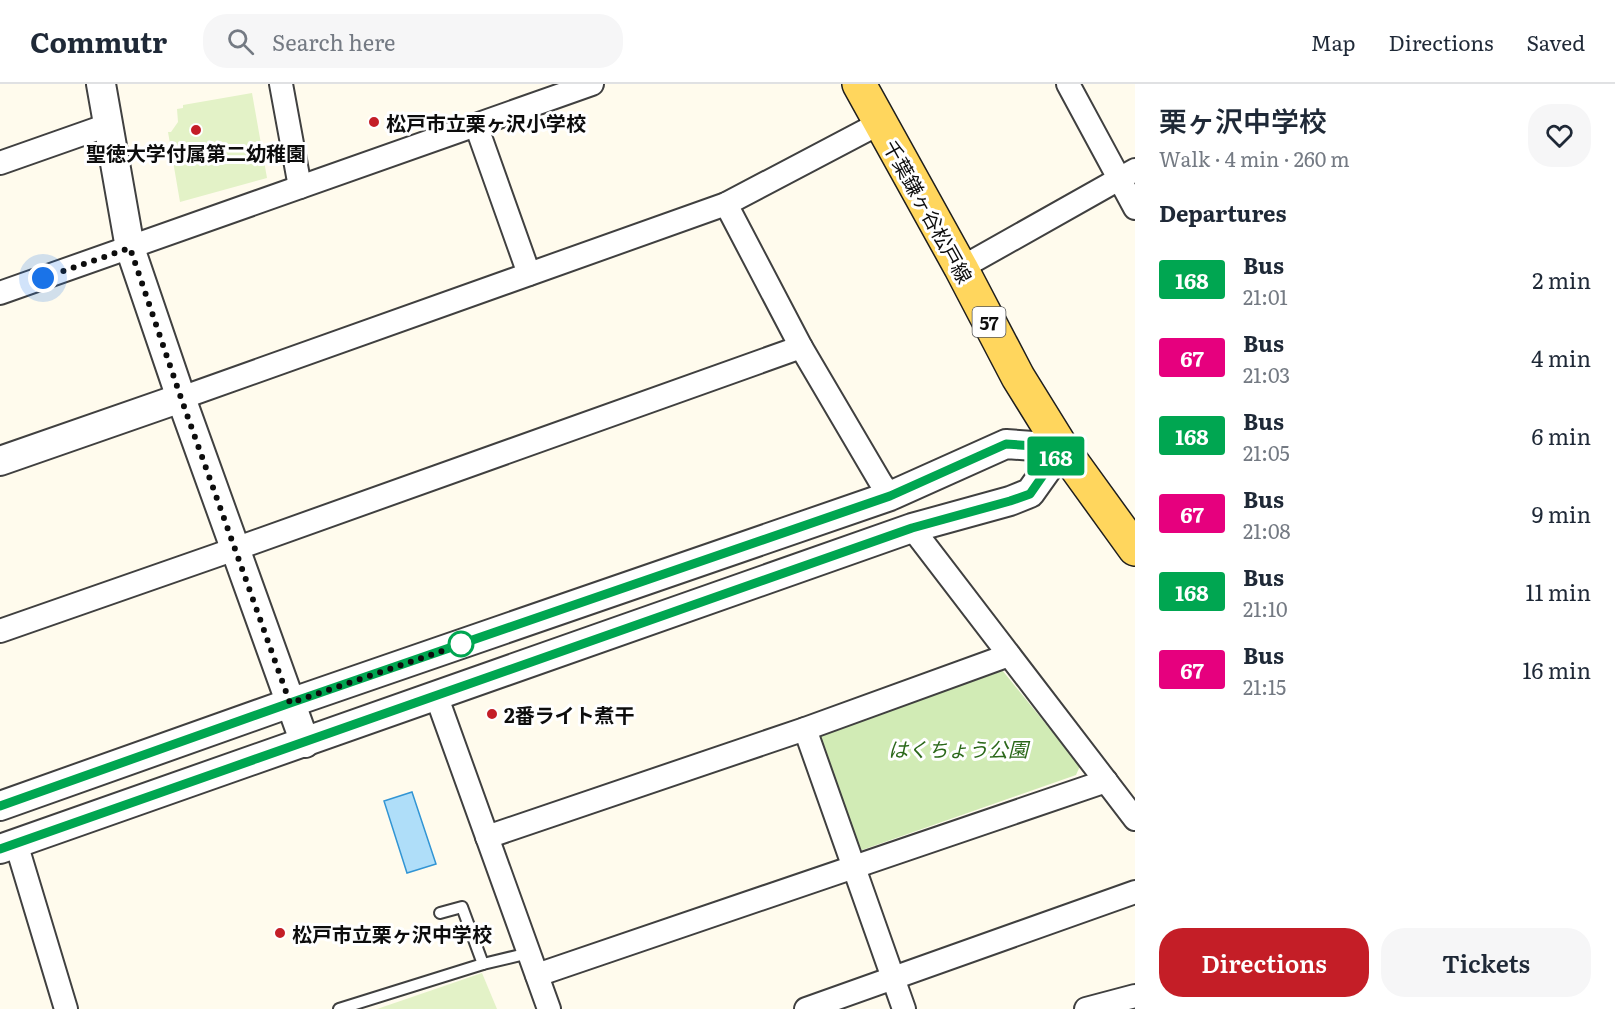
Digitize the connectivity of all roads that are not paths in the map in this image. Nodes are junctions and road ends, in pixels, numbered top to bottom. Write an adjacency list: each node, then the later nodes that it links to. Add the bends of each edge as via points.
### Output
1 (101, 84): 8 (street)
2 (281, 84): 11 (street)
3 (592, 84): 7 (street)
4 (859, 84): 6 (main road, 千葉鎌ヶ谷松戸線 / 57)
5 (1068, 84): 10 (street)
6 (880, 123): 12 (street); 15 (main road, 千葉鎌ヶ谷松戸線 / 57)
7 (476, 125): 11 (street); 16 (street)
8 (108, 126): 9 (street); 14 (street)
9 (0, 163)
10 (1127, 175): 13 (street); 15 (street)
11 (300, 187): 14 (street)
12 (726, 204): 16 (street); 18 (street)
13 (1135, 208)
14 (130, 248): 17 (street); 19 (street)
15 (961, 268): 20 (main road, 千葉鎌ヶ谷松戸線 / 57, via 1018,377)
16 (529, 274): 19 (street)
17 (0, 293)
18 (801, 347): 22 (street); 24 (street)
19 (181, 398): 21 (street); 24 (street)
20 (1062, 448): 22 (street, via 1006,444); 23 (street, via 1030,494); 25 (main road, 千葉鎌ヶ谷松戸線 / 57)
21 (0, 461)
22 (890, 496): 23 (street); 26 (street)
23 (912, 528): 28 (street); 29 (street)
24 (235, 549): 27 (street); 31 (street)
25 (1135, 549)
26 (583, 603): 28 (street); 31 (street)
27 (0, 631)
28 (597, 639): 30 (street)
29 (1010, 655): 32 (street); 34 (street)
30 (436, 695): 33 (street); 37 (street)
31 (290, 703): 33 (street); 35 (street)
32 (805, 729): 37 (street); 39 (street)
33 (305, 743): 38 (street)
34 (1106, 781): 36 (street); 39 (street)
35 (1, 804): 38 (street)
36 (1135, 819)
37 (487, 837): 43 (street)
38 (8, 846): 46 (street)
39 (854, 867): 43 (street); 44 (street)
40 (1135, 892): 44 (street)
41 (440, 913): 42 (lane, via 462,908)
42 (483, 964): 43 (lane); 47 (lane)
43 (533, 964): 48 (street)
44 (894, 979): 49 (street); 50 (street)
45 (1135, 996): 51 (street)
46 (66, 1009)
47 (339, 1009)
48 (549, 1009)
49 (806, 1009)
50 (904, 1009)
51 (1086, 1009)

